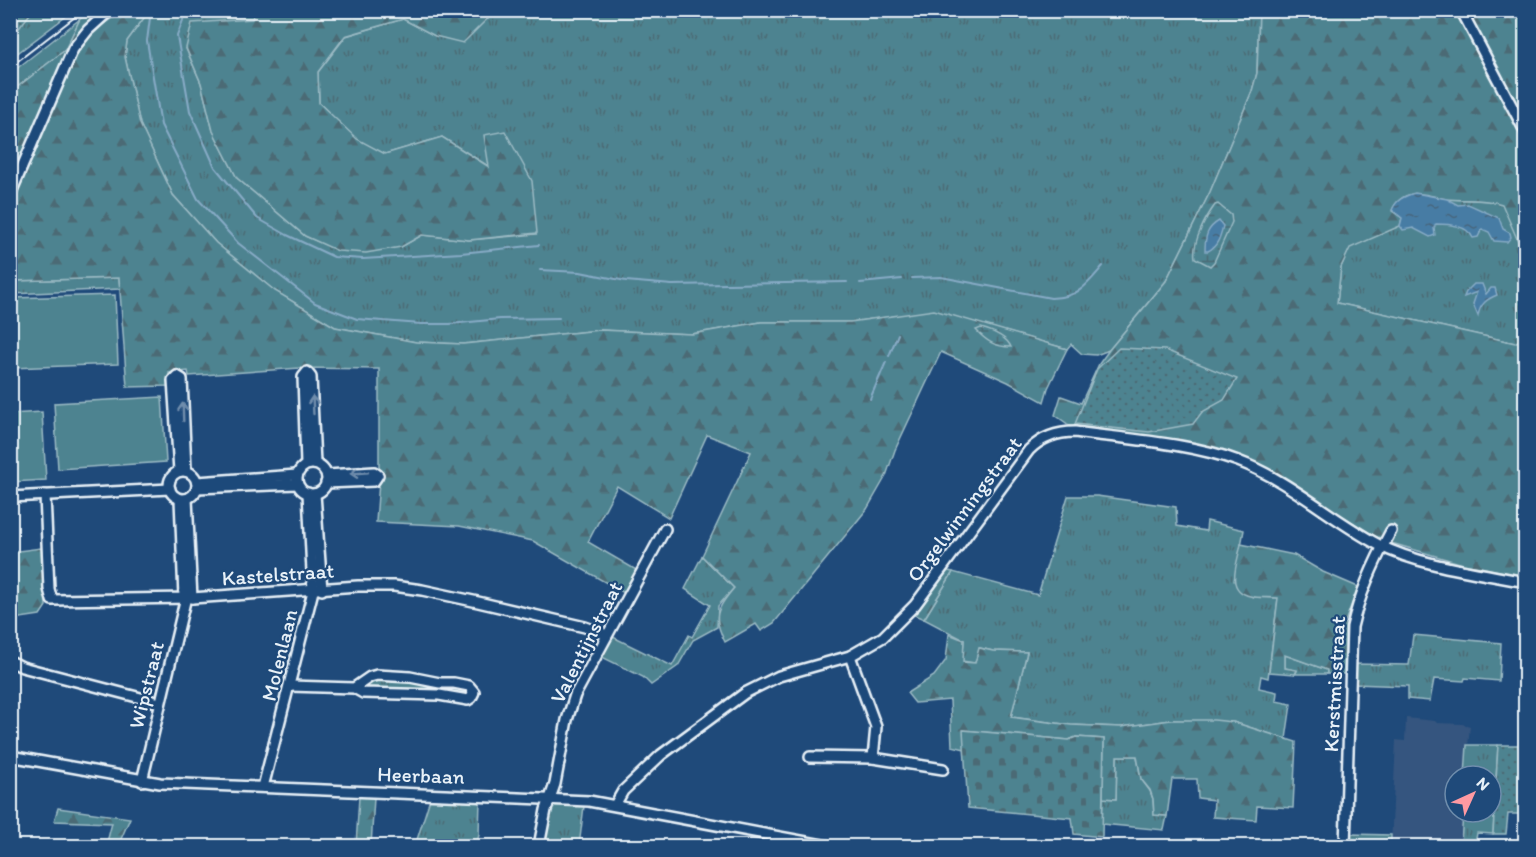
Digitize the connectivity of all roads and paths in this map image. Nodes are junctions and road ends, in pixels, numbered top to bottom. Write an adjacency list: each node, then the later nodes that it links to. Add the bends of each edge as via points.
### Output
1 (110, 10): 4 (street, via 73,49)
2 (1460, 12): 3 (street)
3 (1526, 133)
4 (10, 195)
5 (311, 464): 5 (street, one-way to 5, via 311,377 307,372 303,377); 7 (street, via 302,467); 10 (street, one-way to 5, via 321,491 326,479 323,469)
6 (182, 471): 6 (street, one-way to 6, via 182,379 177,376 173,380); 8 (street, via 194,475); 9 (street, via 171,478)
7 (297, 479): 8 (street); 10 (street, via 303,492)
8 (197, 485): 13 (street, via 191,497)
9 (170, 489): 11 (street); 13 (street)
10 (312, 493): 18 (street, Molenlaan)
11 (45, 495): 12 (street); 19 (street, Kastelstraat, via 52,600)
12 (10, 497)
13 (183, 499): 19 (street, Wipstraat)
14 (665, 529): 20 (street, Valentijnstraat)
15 (1391, 531): 16 (street, Kerstmisstraat)
16 (1383, 546): 17 (street, Orgelwinningstraat, via 1462,570); 21 (street, Orgelwinningstraat, via 1281,482 1236,460 1180,447 1062,433 1039,441 1029,450 904,617 874,644); 38 (street, Kerstmisstraat, via 1359,599 1352,627)
17 (1526, 582)
18 (318, 590): 19 (street, Kastelstraat); 20 (street, Kastelstraat, via 376,586 422,590); 25 (street, Molenlaan)
19 (187, 597): 27 (street, Wipstraat)
20 (607, 635): 34 (street, Valentijnstraat, via 571,708)
21 (850, 656): 30 (street, via 876,727); 35 (street, Orgelwinningstraat, via 779,676 745,693 661,755 623,791)
22 (10, 661): 23 (street)
23 (22, 667): 24 (street); 27 (street)
24 (10, 668)
25 (290, 686): 26 (street); 33 (street, Molenlaan)
26 (354, 688): 26 (street, via 363,693 439,695 468,700 474,692 469,686 454,683 377,675)
27 (160, 703): 32 (street, Wipstraat)
28 (10, 756): 32 (street, Heerbaan)
29 (810, 757): 30 (street)
30 (873, 758): 31 (street)
31 (943, 769)
32 (142, 781): 33 (street, Heerbaan)
33 (263, 787): 34 (street, Heerbaan)
34 (550, 798): 35 (street, Heerbaan); 36 (street, Valentijnstraat)
35 (615, 805): 37 (street, Heerbaan)
36 (538, 846)
37 (828, 846)
38 (1345, 846)

